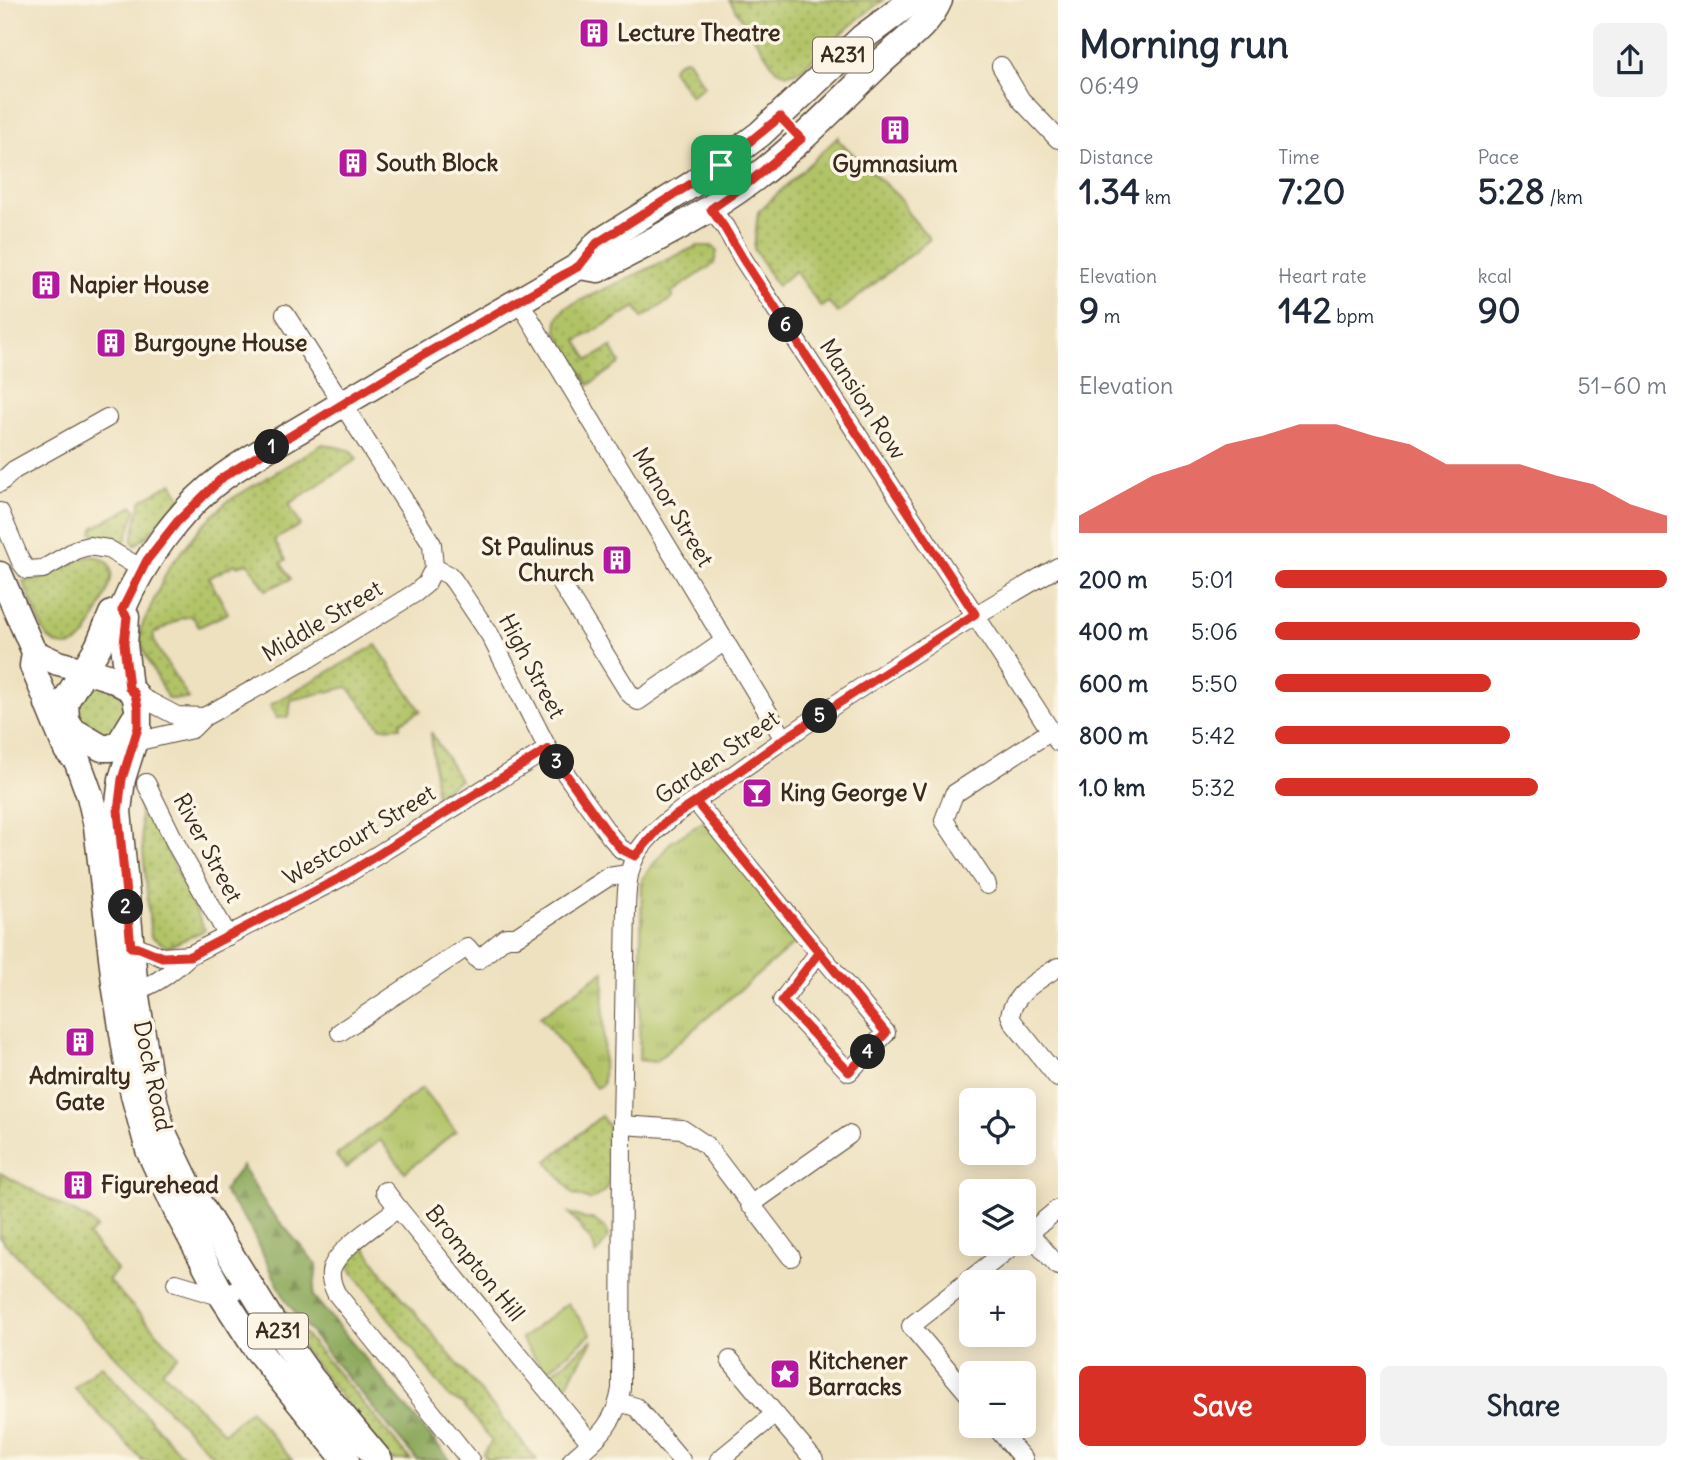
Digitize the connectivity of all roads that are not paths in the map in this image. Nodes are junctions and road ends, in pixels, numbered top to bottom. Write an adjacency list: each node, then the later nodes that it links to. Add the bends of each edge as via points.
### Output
1 (913, 0): 4 (main road, A231, via 862,38)
2 (940, 0): 5 (main road, A231, via 933,14)
3 (1001, 66): 6 (street, via 1021,100)
4 (780, 117): 5 (main road); 7 (main road, A231)
5 (801, 139): 8 (main road, A231)
6 (1058, 139)
7 (693, 184): 8 (main road); 9 (main road, A231, via 597,243)
8 (711, 209): 9 (main road, A231, via 598,269); 22 (street, Mansion Row)
9 (579, 266): 10 (main road, A231)
10 (519, 300): 12 (main road, A231); 23 (street, Manor Street)
11 (285, 314): 12 (street)
12 (342, 404): 17 (street, via 432,544); 18 (main road, A231, via 223,477 177,522)
13 (107, 418): 14 (street, via 13,470)
14 (0, 483)
15 (0, 512): 18 (street, via 27,570 43,569 89,546 108,549)
16 (1058, 567): 22 (street, Garden Street)
17 (434, 568): 28 (street, Middle Street, via 415,593); 32 (street, High Street, via 453,578 490,635)
18 (142, 569): 21 (main road)
19 (0, 574): 24 (street, Dock Road)
20 (559, 580): 23 (street, via 638,701)
21 (122, 610): 25 (main road, via 112,614); 26 (main road, Dock Road, via 127,617 124,644)
22 (975, 614): 29 (street, Mansion Row); 30 (street, Garden Street)
23 (725, 641): 30 (street, Manor Street)
24 (34, 652): 25 (street); 27 (street, Dock Road, via 32,666)
25 (85, 670): 26 (main road, via 111,678); 27 (main road, via 65,702)
26 (134, 699): 27 (main road, via 120,743 111,748 97,746); 28 (street, via 173,714); 31 (main road, Dock Road / A231)
27 (62, 718): 56 (main road, Dock Road / A231, via 78,751 97,826 115,983 138,1114 178,1215)
28 (204, 718): 31 (street, Middle Street, via 192,729)
29 (1054, 736): 37 (street, via 954,794 944,821)
30 (784, 739): 34 (street, Garden Street)
31 (135, 742): 39 (main road, Dock Road / A231, via 122,779 118,811)
32 (548, 749): 35 (street, High Street, via 610,836); 38 (street, Westcourt Street, via 342,877)
33 (146, 783): 38 (street, River Street)
34 (696, 802): 35 (street, Garden Street, via 664,823); 40 (street)
35 (635, 856): 36 (street)
36 (628, 874): 44 (street, via 608,877 516,936 506,937 478,960 467,947); 46 (street)
37 (987, 885)
38 (228, 936): 41 (street, Westcourt Street)
39 (131, 947): 41 (street, via 162,957); 43 (main road, Dock Road / A231)
40 (819, 952): 40 (street, via 782,1001 849,1072 886,1033)
41 (190, 956): 43 (street, Westcourt Street, via 147,987)
42 (1058, 967): 45 (street, via 1021,994 1010,1015)
43 (135, 990): 56 (main road, Dock Road / A231, via 162,1131)
44 (340, 1032)
45 (1058, 1078)
46 (622, 1125): 49 (street, via 682,1129 706,1145); 62 (street)
47 (849, 1135): 49 (street)
48 (385, 1191): 50 (street)
49 (750, 1205): 55 (street)
50 (398, 1208): 65 (street, Brompton Hill); 68 (street, Brompton Hill, via 343,1252 335,1261 331,1282)
51 (1058, 1209): 52 (street)
52 (1036, 1227)
53 (1036, 1244): 57 (street)
54 (1000, 1256): 61 (street, via 911,1326)
55 (791, 1257)
56 (221, 1265): 58 (main road, Dock Road / A231); 59 (main road, Dock Road / A231); 59 (street, via 176,1283)
57 (1058, 1266)
58 (247, 1284): 59 (street); 67 (main road, Dock Road / A231, via 310,1378)
59 (223, 1297): 66 (main road, Dock Road / A231, via 256,1348)
60 (730, 1360): 63 (street)
61 (959, 1384)
62 (619, 1402): 65 (street, via 611,1421); 70 (street, via 635,1406)
63 (775, 1414): 71 (street); 72 (street)
64 (1005, 1438): 73 (street)
65 (591, 1443): 69 (street)
66 (346, 1460)
67 (379, 1460)
68 (470, 1460)
69 (572, 1460)
70 (681, 1460)
71 (719, 1460)
72 (814, 1460)
73 (1024, 1460)

